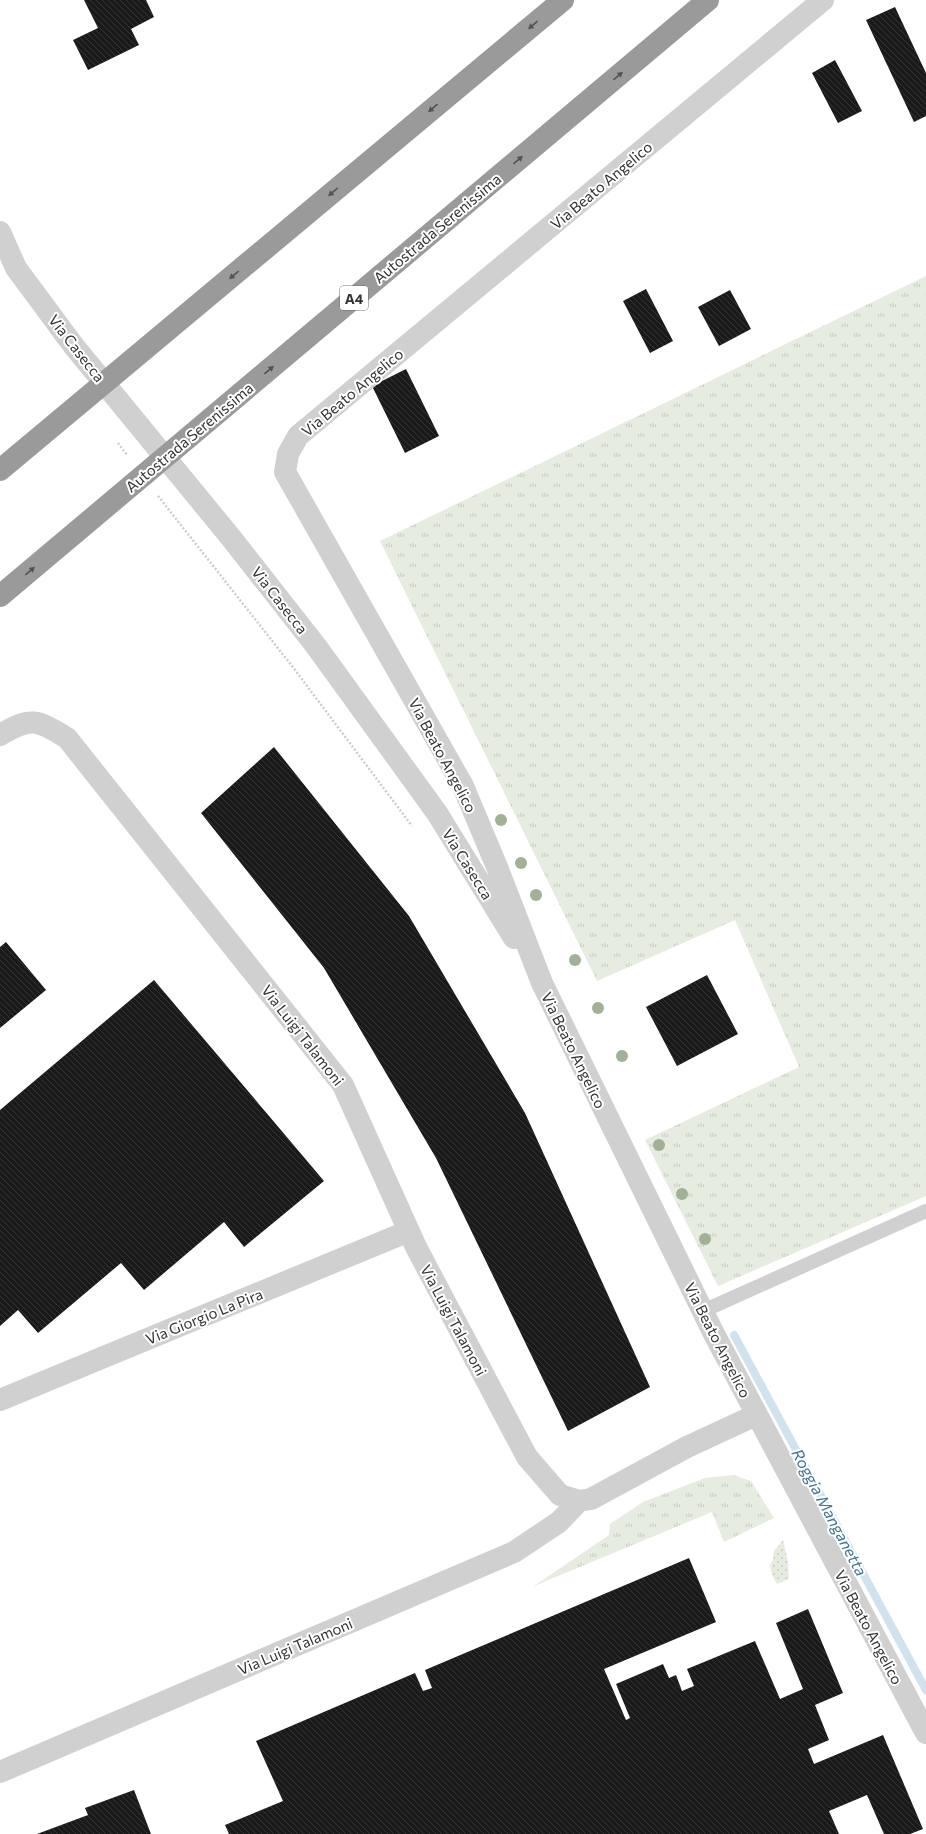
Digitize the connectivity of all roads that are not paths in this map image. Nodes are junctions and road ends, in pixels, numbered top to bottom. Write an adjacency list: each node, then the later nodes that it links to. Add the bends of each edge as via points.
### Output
1 (563, 0): 5 (highway, one-way to 5)
2 (708, 0): 6 (highway, Autostrada Serenissima / A4, one-way to 2)
3 (823, 0): 8 (street, Via Beato Angelico, via 298,436 288,454 285,472 293,488 463,786)
4 (0, 232): 8 (street, Via Casecca, via 16,268 73,345 232,538 316,646 437,813)
5 (0, 470)
6 (0, 596)
7 (0, 735): 10 (street, Via Luigi Talamoni, via 26,722 43,724 67,738 102,780 343,1085)
8 (542, 983): 11 (street, Via Beato Angelico)
9 (926, 1211): 11 (lane)
10 (409, 1231): 12 (street, Via Giorgio La Pira); 14 (street, Via Luigi Talamoni, via 526,1458 560,1495)
11 (703, 1311): 13 (street, Via Beato Angelico)
12 (0, 1400)
13 (756, 1416): 14 (street, Via Luigi Talamoni, via 687,1447 591,1499); 15 (street, Via Beato Angelico)
14 (579, 1501): 16 (street, Via Luigi Talamoni, via 559,1522 514,1552)
15 (926, 1733)
16 (0, 1772)

